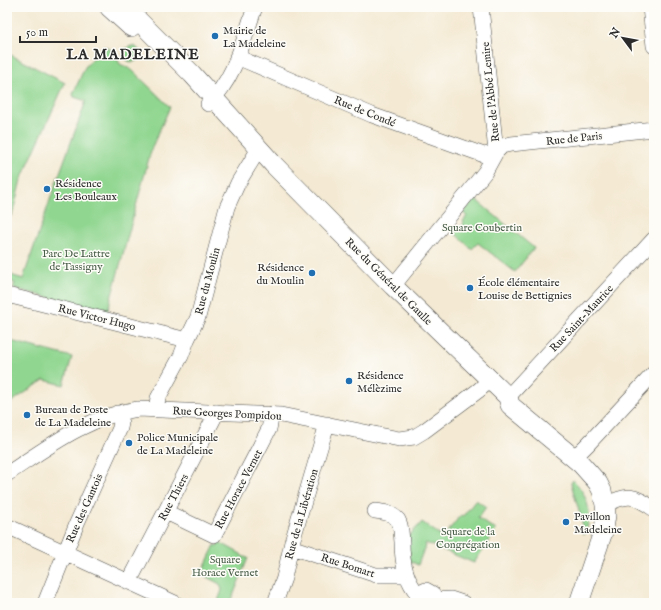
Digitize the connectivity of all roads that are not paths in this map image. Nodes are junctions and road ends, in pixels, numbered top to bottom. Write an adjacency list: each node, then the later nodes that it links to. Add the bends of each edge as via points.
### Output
1 (109, 7): 8 (main road, Rue du Général de Gaulle)
2 (125, 7): 8 (main road, Rue du Général de Gaulle, via 192,74)
3 (255, 7): 7 (street)
4 (481, 7): 11 (street, Rue de l'Abbé Lemire)
5 (650, 7): 6 (street)
6 (654, 46)
7 (237, 57): 8 (street, via 228,80); 11 (street, Rue de Condé, via 418,132 484,155)
8 (211, 101): 10 (main road, Rue du Général de Gaulle); 12 (main road, Rue du Général de Gaulle)
9 (654, 130): 11 (street, Rue de Paris, via 511,144 502,146)
10 (256, 152): 12 (main road, Rue du Général de Gaulle); 16 (street, Rue du Moulin, via 227,206 198,317)
11 (496, 152): 14 (street, Rue de l'Abbé Lemire, via 485,172)
12 (273, 164): 14 (main road, Rue du Général de Gaulle)
13 (654, 239): 19 (street, Rue Saint-Maurice)
14 (393, 286): 18 (main road, Rue du Général de Gaulle)
15 (7, 295): 16 (street, Rue Victor Hugo)
16 (187, 340): 20 (street, Rue du Moulin, via 158,398)
17 (654, 373): 25 (street)
18 (490, 380): 19 (main road, Rue du Général de Gaulle); 24 (street, Rue Georges Pompidou, via 424,431 408,439)
19 (508, 397): 25 (main road, Rue du Général de Gaulle, via 516,398)
20 (156, 409): 21 (street, Rue Georges Pompidou); 22 (street, Rue Georges Pompidou)
21 (217, 412): 23 (street, Rue Georges Pompidou); 30 (street, Rue Thiers)
22 (117, 413): 26 (street, Rue Georges Pompidou, via 77,429); 33 (street, Rue des Gantois, via 120,428)
23 (272, 414): 24 (street, Rue Georges Pompidou); 30 (street, Rue Horace Vernet, via 269,429 214,535)
24 (327, 424): 32 (street, Rue de la Libération)
25 (576, 454): 27 (main road, Rue du Général de Gaulle, via 601,473 610,488)
26 (7, 474)
27 (610, 502): 28 (street, via 635,497); 42 (main road, Rue du Général de Gaulle, via 604,529); 43 (main road, Rue du Général de Gaulle, via 615,515 613,530)
28 (654, 509)
29 (376, 511): 34 (street, via 390,514 400,524)
30 (166, 512): 35 (street, Rue Thiers)
31 (7, 526): 33 (street)
32 (292, 547): 34 (street, Rue Bomart, via 376,575); 40 (street, Rue de la Libération)
33 (65, 553): 35 (street); 38 (street, Rue des Gantois)
34 (407, 575): 36 (street)
35 (128, 582): 39 (street)
36 (418, 598): 37 (street, via 423,590 428,590 433,594)
37 (434, 601): 41 (street, via 451,599)
38 (45, 603)
39 (175, 603)
40 (275, 603)
41 (463, 603)
42 (579, 603)
43 (589, 603)

